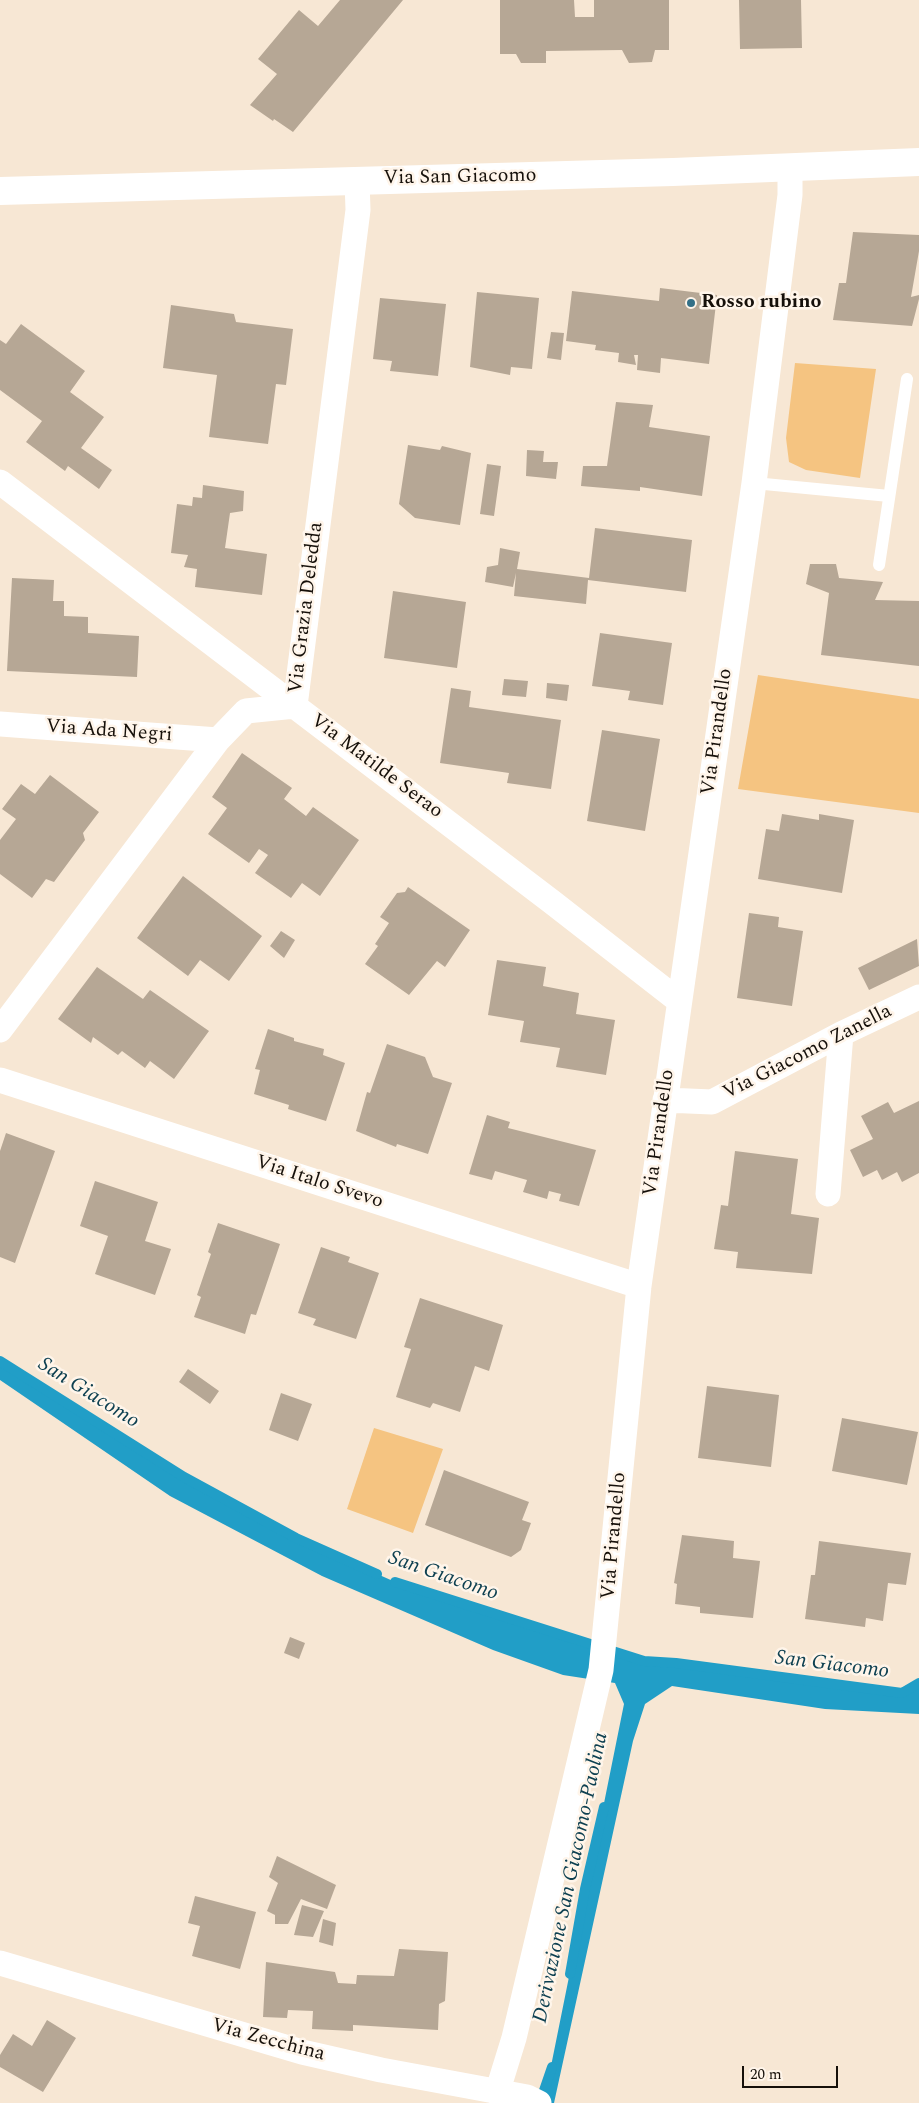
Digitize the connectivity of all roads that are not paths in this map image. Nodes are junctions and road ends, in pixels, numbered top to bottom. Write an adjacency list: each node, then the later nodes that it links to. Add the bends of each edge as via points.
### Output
1 (919, 162): 2 (street, Via San Giacomo)
2 (790, 167): 3 (street, Via San Giacomo); 7 (street, Via Pirandello, via 790,195)
3 (357, 180): 4 (street, Via San Giacomo); 10 (street, Via Grazia Deledda, via 358,210)
4 (0, 191)
5 (907, 380): 8 (lane)
6 (0, 482): 10 (street, Via Matilde Serao)
7 (754, 483): 8 (lane); 14 (street, Via Pirandello)
8 (889, 496): 9 (lane)
9 (879, 565)
10 (295, 706): 12 (street, Via Grazia Deledda, via 246,711); 14 (street, Via Matilde Serao)
11 (0, 724): 12 (street, Via Ada Negri)
12 (218, 740): 15 (street, Via Grazia Deledda)
13 (919, 997): 16 (street, Via Giacomo Zanella)
14 (679, 1001): 18 (street, Via Pirandello)
15 (0, 1030)
16 (841, 1034): 18 (street, Via Giacomo Zanella, via 712,1102); 19 (street)
17 (0, 1080): 20 (street, Via Italo Svevo)
18 (664, 1100): 20 (street, Via Pirandello)
19 (828, 1194)
20 (639, 1286): 22 (street, Via Pirandello, via 601,1670 514,2038)
21 (0, 1964): 22 (street, Via Zecchina, via 302,2052)
22 (497, 2093): 23 (street, Via Zecchina)
23 (533, 2100)

